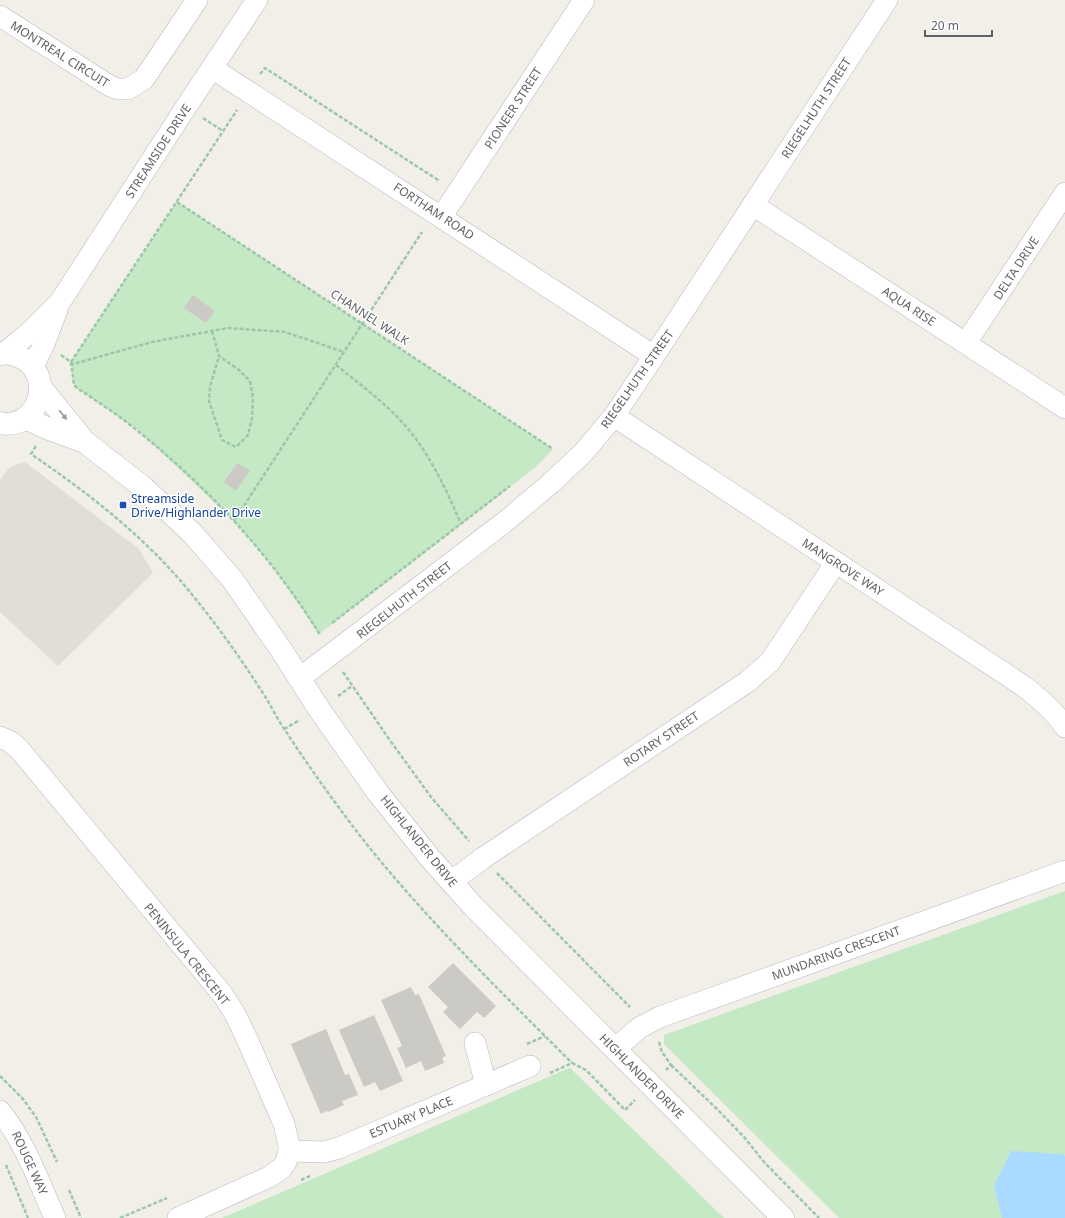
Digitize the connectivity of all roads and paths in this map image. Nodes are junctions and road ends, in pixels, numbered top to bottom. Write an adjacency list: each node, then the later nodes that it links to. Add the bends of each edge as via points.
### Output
1 (197, 0): 5 (street, MONTREAL CIRCUIT, via 144,79 128,89 110,86)
2 (257, 0): 6 (street, STREAMSIDE DRIVE)
3 (584, 0): 12 (street, PIONEER STREET)
4 (887, 0): 11 (street, RIEGELHUTH STREET)
5 (0, 16)
6 (212, 68): 7 (street, FORTHAM ROAD); 14 (street, STREAMSIDE DRIVE)
7 (249, 91): 9 (path); 10 (street, FORTHAM ROAD); 10 (path, via 265,68 438,180)
8 (1065, 193): 17 (street, DELTA DRIVE)
9 (177, 202): 15 (path, CHANNEL WALK); 23 (path)
10 (422, 204): 12 (street, FORTHAM ROAD)
11 (753, 205): 17 (street, AQUA RISE); 22 (street, RIEGELHUTH STREET)
12 (442, 216): 22 (street, FORTHAM ROAD)
13 (425, 228): 15 (path)
14 (60, 302): 18 (street, STREAMSIDE DRIVE); 20 (street, STREAMSIDE DRIVE, via 28,334)
15 (363, 323): 19 (path); 32 (path, CHANNEL WALK)
16 (212, 331): 19 (path, via 228,328 285,332); 21 (path); 23 (path, via 152,342)
17 (966, 343): 27 (street, AQUA RISE)
18 (44, 344): 23 (path); 25 (street, STREAMSIDE DRIVE)
19 (344, 352): 24 (path)
20 (1, 354): 25 (street, via 25,359)
21 (219, 356): 21 (path, via 250,381 253,398 252,418 248,435 236,447 222,440 209,401 210,387)
22 (654, 356): 28 (street, RIEGELHUTH STREET)
23 (71, 363): 34 (path, via 74,385 77,388 138,430 185,471)
24 (336, 365): 34 (path); 35 (path, via 404,424 424,452 448,494)
25 (33, 367): 26 (street, HIGHLANDER DRIVE, via 39,377)
26 (41, 388): 29 (street, via 37,405); 31 (street, HIGHLANDER DRIVE, one-way to 31)
27 (1065, 408)
28 (614, 416): 36 (street, MANGROVE WAY); 37 (street, RIEGELHUTH STREET, via 583,453 551,483 506,521)
29 (25, 418): 30 (street, via 14,423); 31 (street, HIGHLANDER DRIVE)
30 (1, 424)
31 (85, 442): 38 (street, HIGHLANDER DRIVE, via 144,488 192,533 232,579)
32 (553, 449)
33 (31, 454): 47 (path, via 95,500 130,529 166,565 227,641 284,729 362,838 414,901)
34 (234, 521): 37 (path, via 272,566)
35 (461, 524)
36 (836, 562): 39 (street, MANGROVE WAY, via 1022,685 1042,701); 41 (street, ROTARY STREET, via 770,662 761,671)
37 (332, 655): 38 (street, RIEGELHUTH STREET); 41 (path, via 431,797)
38 (300, 678): 43 (street, HIGHLANDER DRIVE, via 378,792)
39 (1065, 727)
40 (0, 737): 53 (street, PENINSULA CRESCENT, via 19,749 223,995 247,1039 284,1124)
41 (483, 858): 43 (street, ROTARY STREET); 44 (path, via 541,919)
42 (1065, 871): 44 (street, MUNDARING CRESCENT, via 660,1017)
43 (451, 882): 46 (street, HIGHLANDER DRIVE)
44 (653, 1028): 46 (street, MUNDARING CRESCENT, via 639,1028); 48 (path, via 662,1052)
45 (475, 1043): 50 (street)
46 (616, 1050): 51 (street, HIGHLANDER DRIVE)
47 (572, 1063): 49 (path); 51 (path, via 586,1070 625,1110)
48 (671, 1065): 51 (path); 61 (path, via 718,1110)
49 (538, 1071): 50 (street, ESTUARY PLACE)
50 (486, 1085): 53 (street, ESTUARY PLACE, via 339,1148 324,1152)
51 (651, 1085): 60 (street, HIGHLANDER DRIVE)
52 (0, 1111): 58 (street, ROUGE WAY, via 14,1129)
53 (289, 1151): 59 (street, via 282,1168 270,1177)
54 (3, 1159): 57 (path)
55 (314, 1174): 56 (path)
56 (300, 1180)
57 (28, 1218)
58 (55, 1218)
59 (178, 1218)
60 (783, 1218)
61 (819, 1218)

